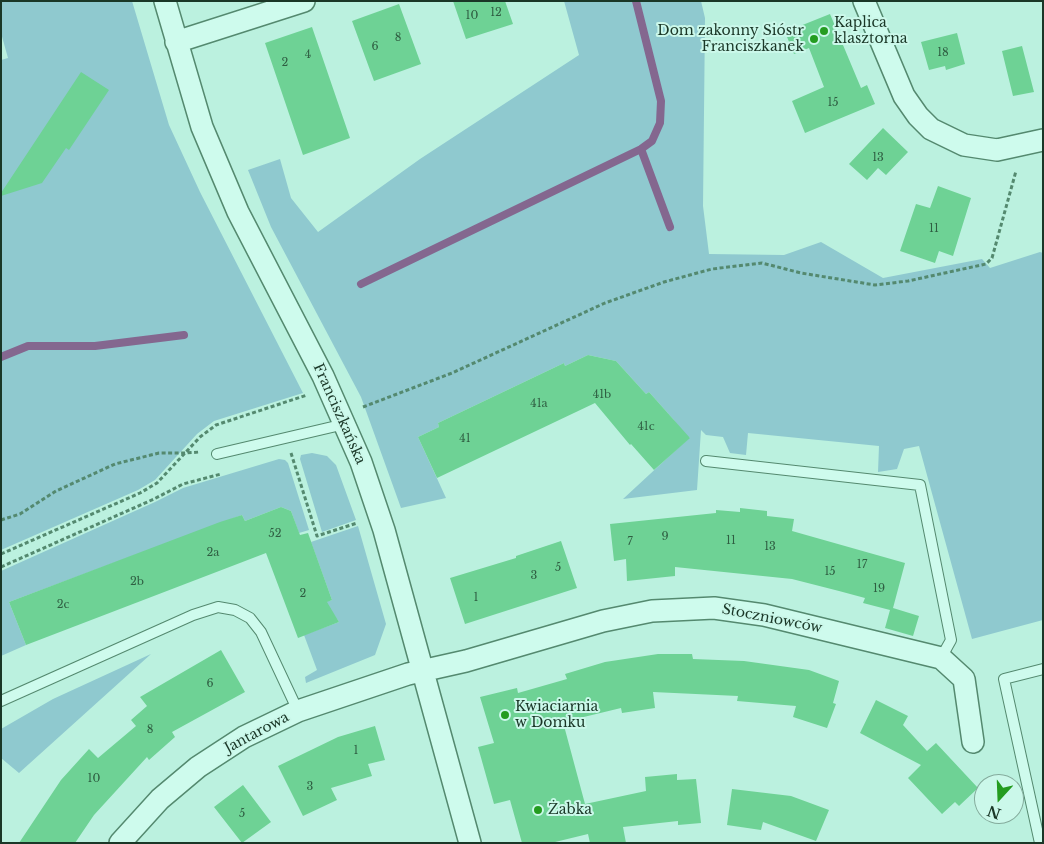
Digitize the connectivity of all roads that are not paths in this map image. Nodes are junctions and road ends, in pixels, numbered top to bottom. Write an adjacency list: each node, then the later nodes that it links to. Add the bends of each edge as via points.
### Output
1 (165, 1): 4 (street, Franciszkańska)
2 (304, 1): 4 (street)
3 (864, 1): 5 (street, via 904,96 931,129 964,145 997,150)
4 (176, 42): 6 (street, Franciszkańska, via 202,127 238,212)
5 (1033, 142)
6 (343, 420): 7 (lane); 11 (street, Franciszkańska, via 384,530)
7 (217, 454)
8 (706, 461): 9 (lane, via 920,485 951,640)
9 (941, 658): 11 (street, Stoczniowców, via 764,615 714,608 652,611); 14 (street, Stoczniowców, via 964,679)
10 (1043, 669): 17 (lane, via 1004,679)
11 (423, 670): 13 (street, Jantarowa); 16 (street, Franciszkańska)
12 (1, 701): 13 (lane, via 193,615 218,607 235,610 250,618 261,632)
13 (298, 711): 15 (street, Jantarowa, via 244,737 198,767 160,798)
14 (973, 742)
15 (120, 843)
16 (470, 843)
17 (1040, 843)

